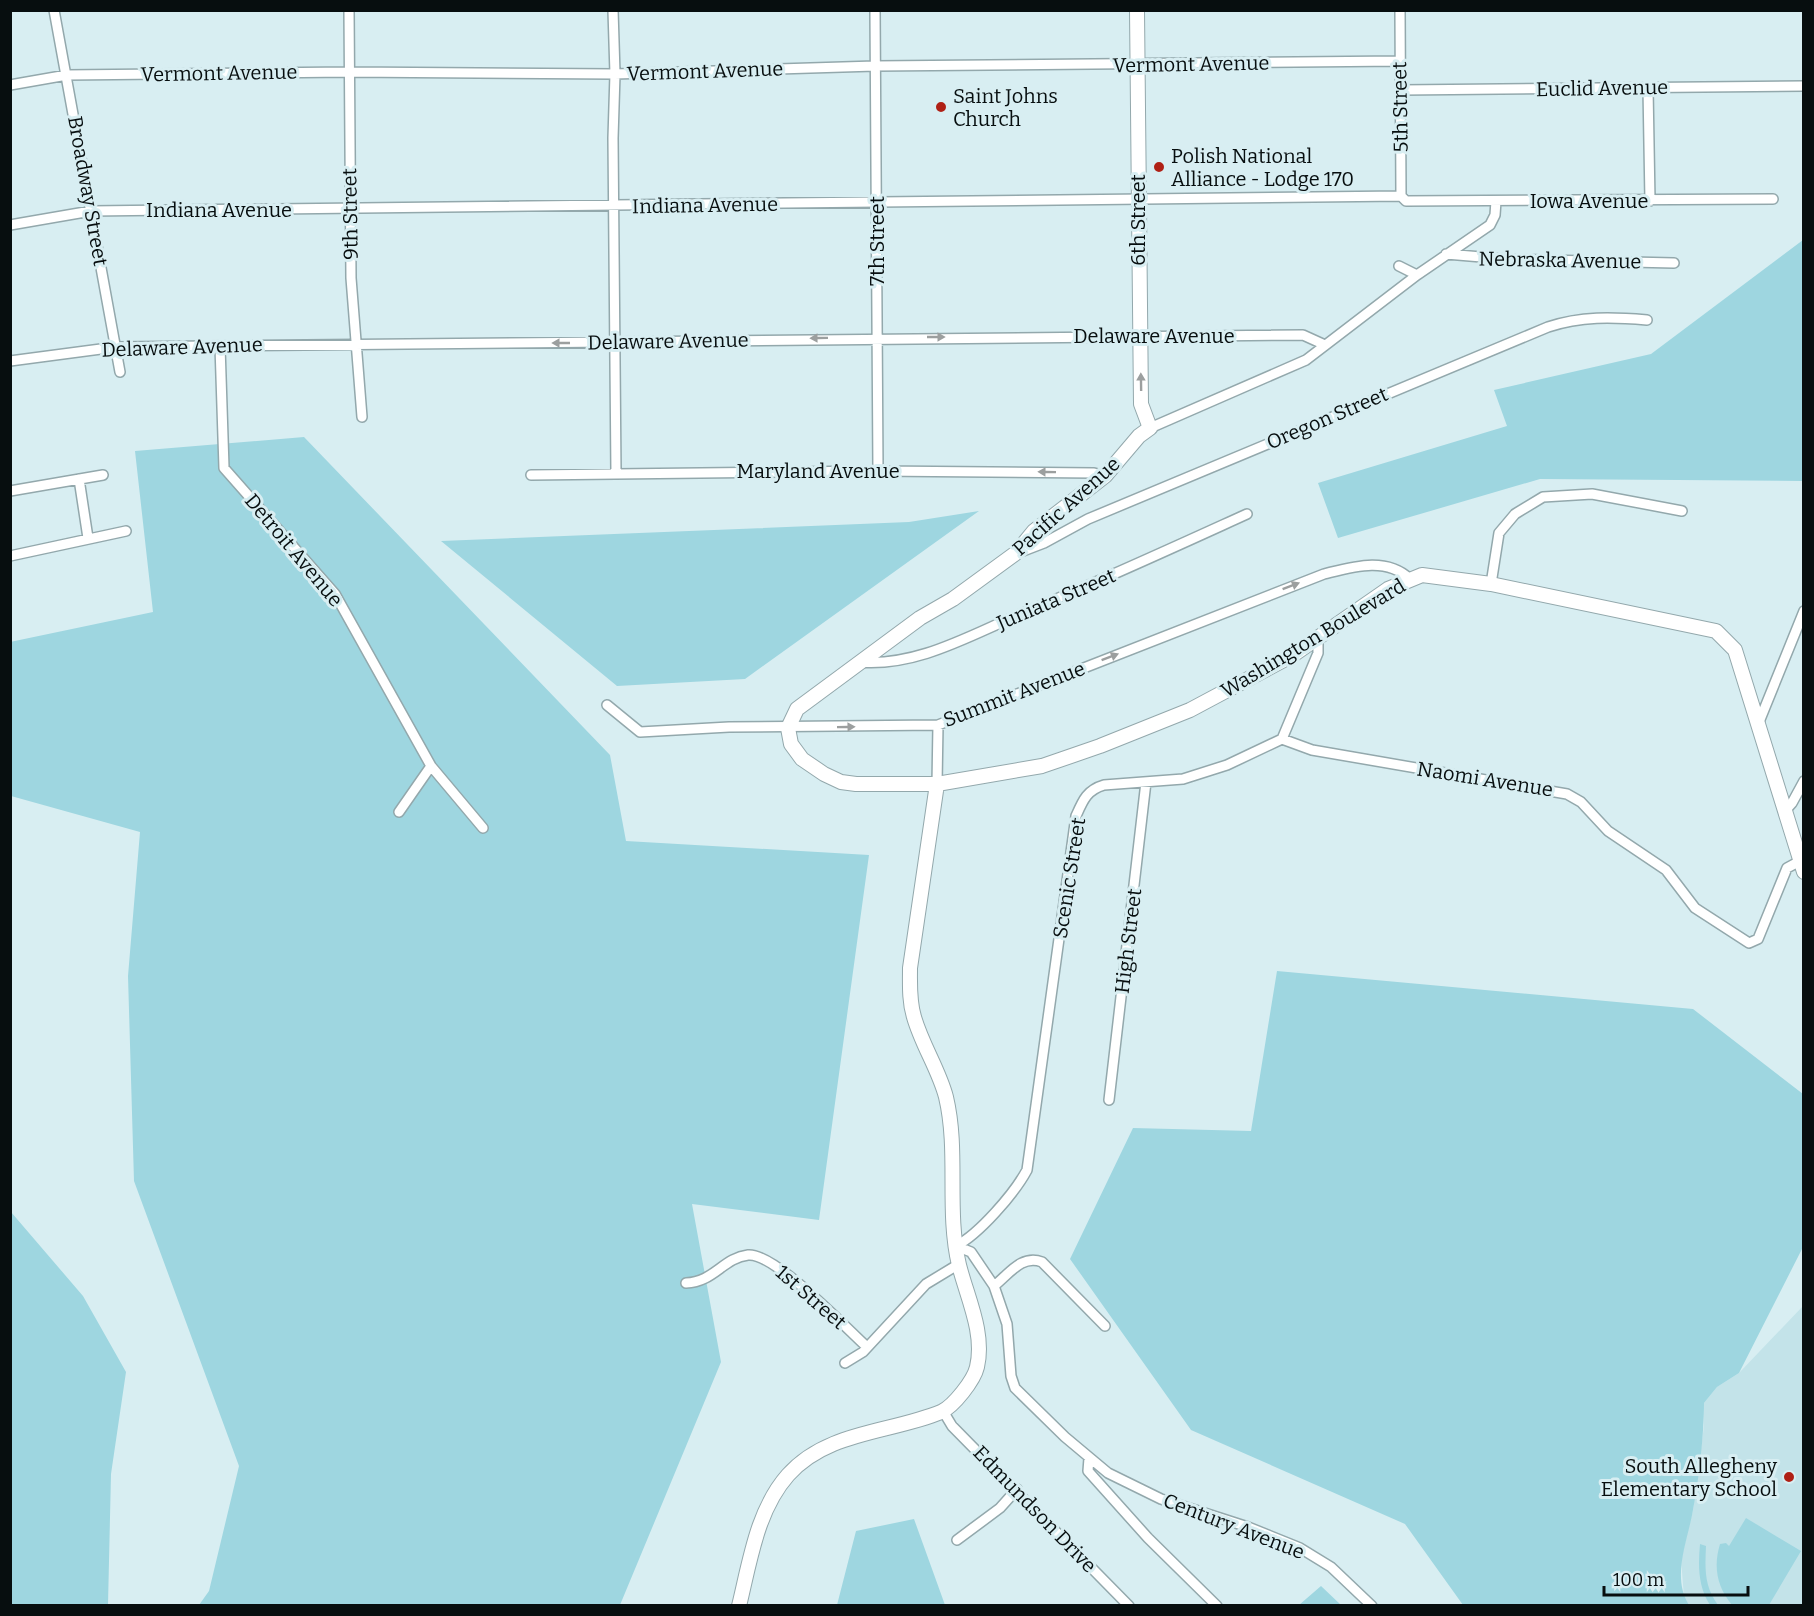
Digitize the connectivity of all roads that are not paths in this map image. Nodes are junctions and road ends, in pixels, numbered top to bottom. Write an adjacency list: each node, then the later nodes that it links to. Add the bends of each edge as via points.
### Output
1 (54, 10): 12 (street, Broadway Street)
2 (349, 10): 10 (street, 9th Street)
3 (613, 10): 11 (street)
4 (875, 10): 9 (street, 7th Street)
5 (1137, 10): 8 (street, 6th Street)
6 (1400, 10): 7 (street, 5th Street)
7 (1400, 61): 8 (street, Vermont Avenue); 16 (street, 5th Street)
8 (1138, 65): 9 (street, Vermont Avenue); 17 (street, 6th Street)
9 (875, 66): 11 (street, Vermont Avenue); 22 (street, 7th Street)
10 (349, 72): 11 (street, Vermont Avenue); 12 (street, Vermont Avenue); 24 (street, 9th Street)
11 (615, 74): 23 (street)
12 (67, 75): 13 (street, Vermont Avenue); 25 (street, Broadway Street)
13 (10, 85)
14 (1803, 86): 15 (street, Euclid Avenue)
15 (1648, 88): 16 (street, Euclid Avenue); 21 (street)
16 (1401, 90): 18 (street, 5th Street)
17 (1138, 199): 18 (street, Indiana Avenue); 22 (street, Indiana Avenue); 32 (street, 6th Street)
18 (1403, 199): 20 (street, Iowa Avenue)
19 (1773, 199): 21 (street, Iowa Avenue)
20 (1496, 201): 21 (street, Iowa Avenue); 27 (street, Pacific Avenue, via 1490,225)
21 (1650, 201)
22 (876, 203): 23 (street, Indiana Avenue); 33 (street, 7th Street)
23 (614, 206): 24 (street, Indiana Avenue); 35 (street)
24 (351, 209): 25 (street, Indiana Avenue); 34 (street, 9th Street)
25 (91, 211): 26 (street, Indiana Avenue); 38 (street, Broadway Street)
26 (10, 225)
27 (1446, 254): 28 (street, Nebraska Avenue, via 1505,260); 30 (street, Pacific Avenue)
28 (1674, 263)
29 (1399, 266): 30 (street)
30 (1417, 275): 36 (street, Pacific Avenue)
31 (1647, 320): 54 (street, Oregon Street, via 1594,317 1548,327 1098,515)
32 (1140, 336): 33 (street, Delaware Avenue, one-way to 32); 36 (street, Delaware Avenue, via 1303,335); 42 (street, 6th Street, one-way to 32, via 1141,404)
33 (877, 337): 35 (street, Delaware Avenue, one-way to 35); 43 (street, 7th Street)
34 (354, 343): 35 (street, Delaware Avenue, one-way to 34); 37 (street, Delaware Avenue); 41 (street, 9th Street)
35 (616, 343): 44 (street)
36 (1325, 345): 42 (street, Pacific Avenue, via 1306,360)
37 (220, 346): 38 (street, Delaware Avenue); 66 (street, Detroit Avenue, via 224,468 335,594)
38 (116, 347): 39 (street, Delaware Avenue); 40 (street, Broadway Street)
39 (10, 362)
40 (120, 372)
41 (362, 417)
42 (1150, 428): 47 (street, Pacific Avenue)
43 (878, 471): 44 (street, Maryland Avenue); 47 (street, Maryland Avenue, one-way to 43, via 1071,472)
44 (616, 473): 46 (street, Maryland Avenue)
45 (103, 475): 48 (street)
46 (531, 475)
47 (1105, 476): 54 (street, Pacific Avenue, via 1034,531)
48 (79, 479): 49 (street); 53 (street)
49 (10, 492)
50 (1682, 512): 57 (street, via 1592,494 1543,497 1515,514 1499,533)
51 (1247, 514): 60 (street, Juniata Street, via 959,641 906,659)
52 (126, 531): 53 (street)
53 (88, 538): 55 (street)
54 (1016, 554): 60 (street, Pacific Avenue)
55 (10, 556)
56 (1410, 579): 57 (street, Washington Boulevard, via 1436,575); 59 (street, Washington Boulevard, via 1388,589); 63 (street, Summit Avenue, one-way to 56, via 1324,573 1357,566 1385,566)
57 (1491, 584): 62 (street, Washington Boulevard, via 1716,631 1735,650)
58 (1803, 611): 62 (street)
59 (1318, 638): 65 (street, via 1318,653); 69 (street, Washington Boulevard, via 1224,694 1100,746 1042,766)
60 (859, 662): 64 (street, Pacific Avenue, via 797,709)
61 (607, 705): 64 (street, Summit Avenue, via 640,732)
62 (1759, 722): 71 (street, Washington Boulevard)
63 (938, 725): 64 (street, Summit Avenue, one-way to 63); 69 (street)
64 (788, 728): 69 (street, via 791,744 802,759 840,782)
65 (1282, 739): 68 (street, Scenic Street, via 1227,765 1184,779); 73 (street, Naomi Avenue, via 1312,750 1567,794 1581,802 1608,831 1666,870 1695,908 1749,943 1758,939 1787,868)
66 (431, 766): 70 (street); 72 (street, Detroit Avenue)
67 (1803, 781): 71 (street)
68 (1146, 782): 74 (street, High Street); 75 (street, Scenic Street, via 1093,788 1084,797 1076,816 1027,1170 1020,1183 968,1239)
69 (937, 784): 75 (street, via 910,968 910,998 946,1097)
70 (399, 812)
71 (1784, 812): 73 (street, Washington Boulevard)
72 (483, 828)
73 (1802, 867)
74 (1109, 1100)
75 (956, 1246): 76 (street); 78 (street, Century Avenue, via 971,1252)
76 (959, 1264): 80 (street, via 926,1284); 82 (street, via 979,1352 971,1382)
77 (686, 1283): 80 (street, 1st Street, via 705,1280 736,1258 757,1255 822,1304)
78 (994, 1286): 79 (street, via 1024,1260 1034,1259 1042,1262); 83 (street, Century Avenue, via 1007,1324 1015,1388)
79 (1105, 1326)
80 (867, 1347): 81 (street)
81 (845, 1363)
82 (943, 1411): 84 (street, Edmundson Drive, via 952,1426); 86 (street, via 836,1443 817,1451 788,1475 765,1509)
83 (1089, 1458): 88 (street, via 1088,1471 1148,1538); 89 (street, Century Avenue, via 1117,1478 1161,1499 1300,1548 1331,1567)
84 (1017, 1489): 85 (street, via 1000,1508); 87 (street, Edmundson Drive)
85 (957, 1540)
86 (739, 1605)
87 (1129, 1605)
88 (1217, 1605)
89 (1372, 1605)

